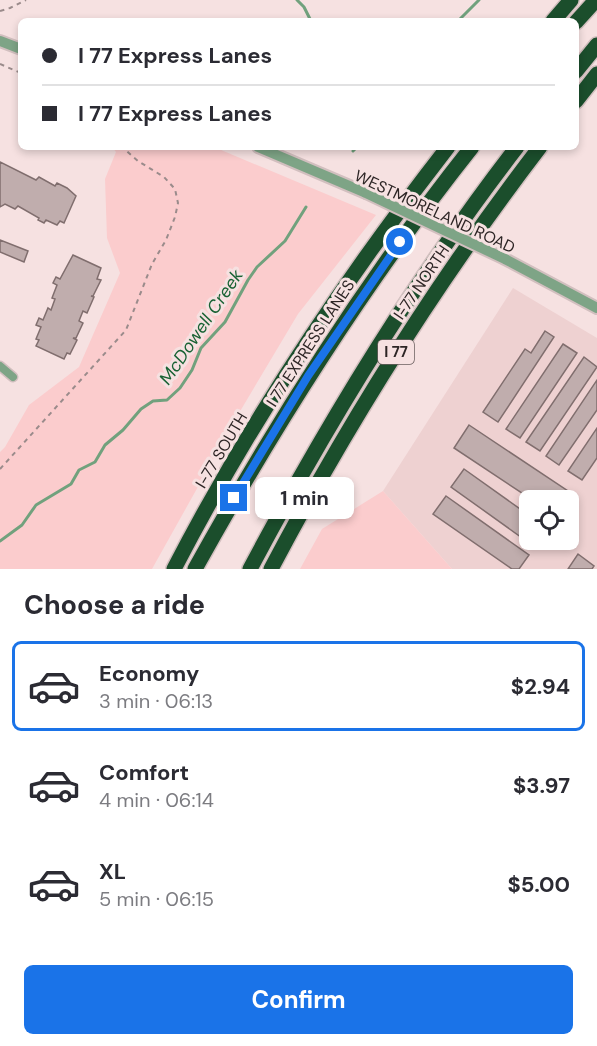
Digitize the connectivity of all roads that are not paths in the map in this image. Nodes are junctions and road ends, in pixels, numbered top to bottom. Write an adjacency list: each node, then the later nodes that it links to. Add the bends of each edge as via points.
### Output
1 (571, 0): 3 (highway)
2 (596, 0): 4 (highway)
3 (556, 18)
4 (579, 19)
5 (0, 40): 7 (street)
6 (597, 45): 8 (highway)
7 (18, 48)
8 (579, 67)
9 (597, 74): 10 (highway)
10 (579, 97)
11 (265, 150): 16 (street, WESTMORELAND ROAD, bridge, via 505,259)
12 (446, 150): 19 (highway, I-77 SOUTH, via 304,349)
13 (470, 150): 20 (highway, I 77 EXPRESS LANES, via 388,258 326,350)
14 (515, 150): 21 (highway, I 77, via 436,258 369,361)
15 (538, 150): 22 (highway, I-77 NORTH / I 77, via 481,226 396,353)
16 (597, 308)
17 (0, 366): 18 (street)
18 (13, 377)
19 (174, 569)
20 (195, 569)
21 (250, 569)
22 (271, 569)

